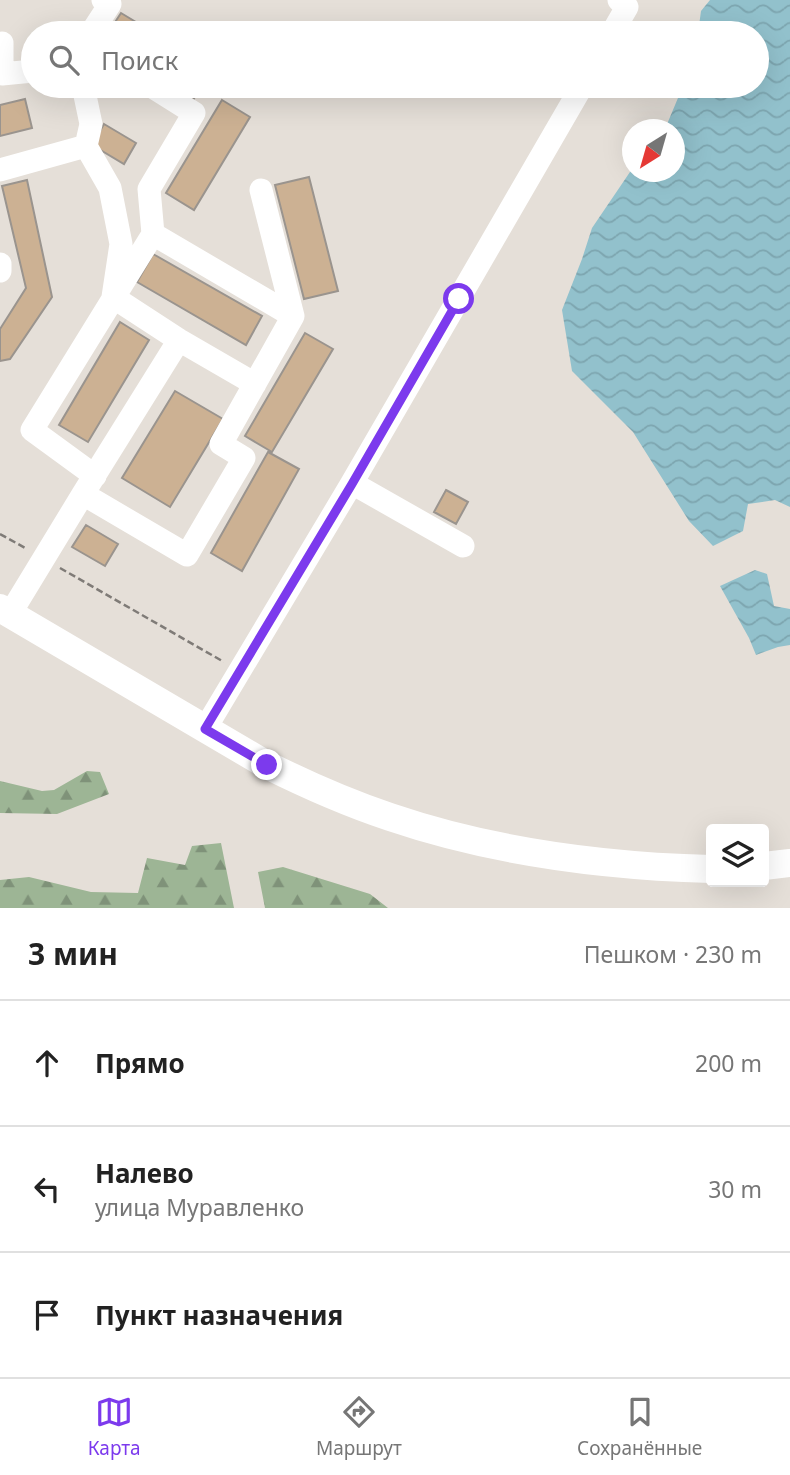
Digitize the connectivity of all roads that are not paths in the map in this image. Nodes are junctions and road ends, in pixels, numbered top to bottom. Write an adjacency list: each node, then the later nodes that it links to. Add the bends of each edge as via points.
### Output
1 (103, 0): 3 (lane, via 110,4)
2 (619, 0): 4 (lane, via 627,7)
3 (99, 21)
4 (619, 21)
5 (2, 43): 7 (lane)
6 (21, 72): 7 (lane)
7 (1, 74)
8 (86, 98): 11 (lane, via 91,124)
9 (170, 98): 14 (lane, via 194,113 149,190)
10 (575, 98): 21 (lane)
11 (86, 146): 12 (lane); 17 (lane, via 110,188 121,244)
12 (0, 170)
13 (261, 190): 18 (lane)
14 (153, 234): 17 (lane); 18 (lane)
15 (0, 264): 16 (lane)
16 (0, 271)
17 (113, 297): 19 (lane); 22 (lane, via 32,429)
18 (293, 316): 20 (lane)
19 (179, 340): 20 (lane); 22 (lane)
20 (255, 384): 22 (lane, via 221,444 244,458 187,555)
21 (352, 484): 23 (lane); 25 (lane)
22 (89, 485): 24 (lane, via 44,559)
23 (463, 546)
24 (5, 611): 25 (main road)
25 (205, 729): 28 (main road, via 307,785 389,817 563,857)
26 (790, 863): 27 (main road)
27 (769, 865)
28 (706, 869)

